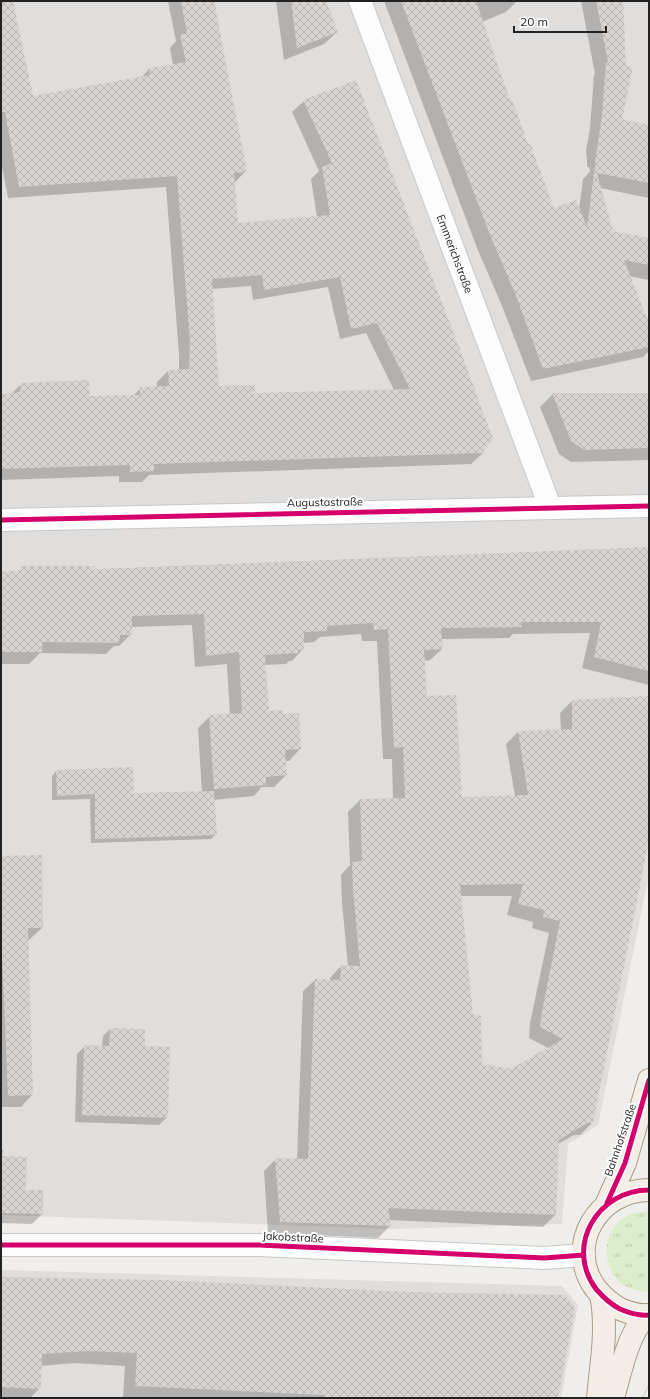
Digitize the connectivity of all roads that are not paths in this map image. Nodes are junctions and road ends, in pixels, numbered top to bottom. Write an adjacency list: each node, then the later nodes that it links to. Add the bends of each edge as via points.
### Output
1 (360, 1): 3 (street, Emmerichstraße)
2 (649, 506): 3 (street, Augustastraße)
3 (550, 507): 4 (street, Augustastraße)
4 (1, 520)
5 (649, 1080): 7 (main road, Bahnhofstraße, via 625,1163)
6 (649, 1190): 7 (main road, Bahnhofstraße, via 628,1192)
7 (606, 1205): 9 (main road, Bahnhofstraße, via 589,1227)
8 (1, 1245): 9 (street, Jakobstraße, via 259,1245 544,1258)
9 (584, 1255): 10 (main road, Bahnhofstraße, via 586,1270 592,1284)
10 (601, 1295): 11 (main road, Bahnhofstraße, via 624,1311); 12 (main road, Bahnhofstraße, via 604,1327)
11 (648, 1315): 13 (main road, Bahnhofstraße, via 633,1334)
12 (598, 1398)
13 (613, 1398)

